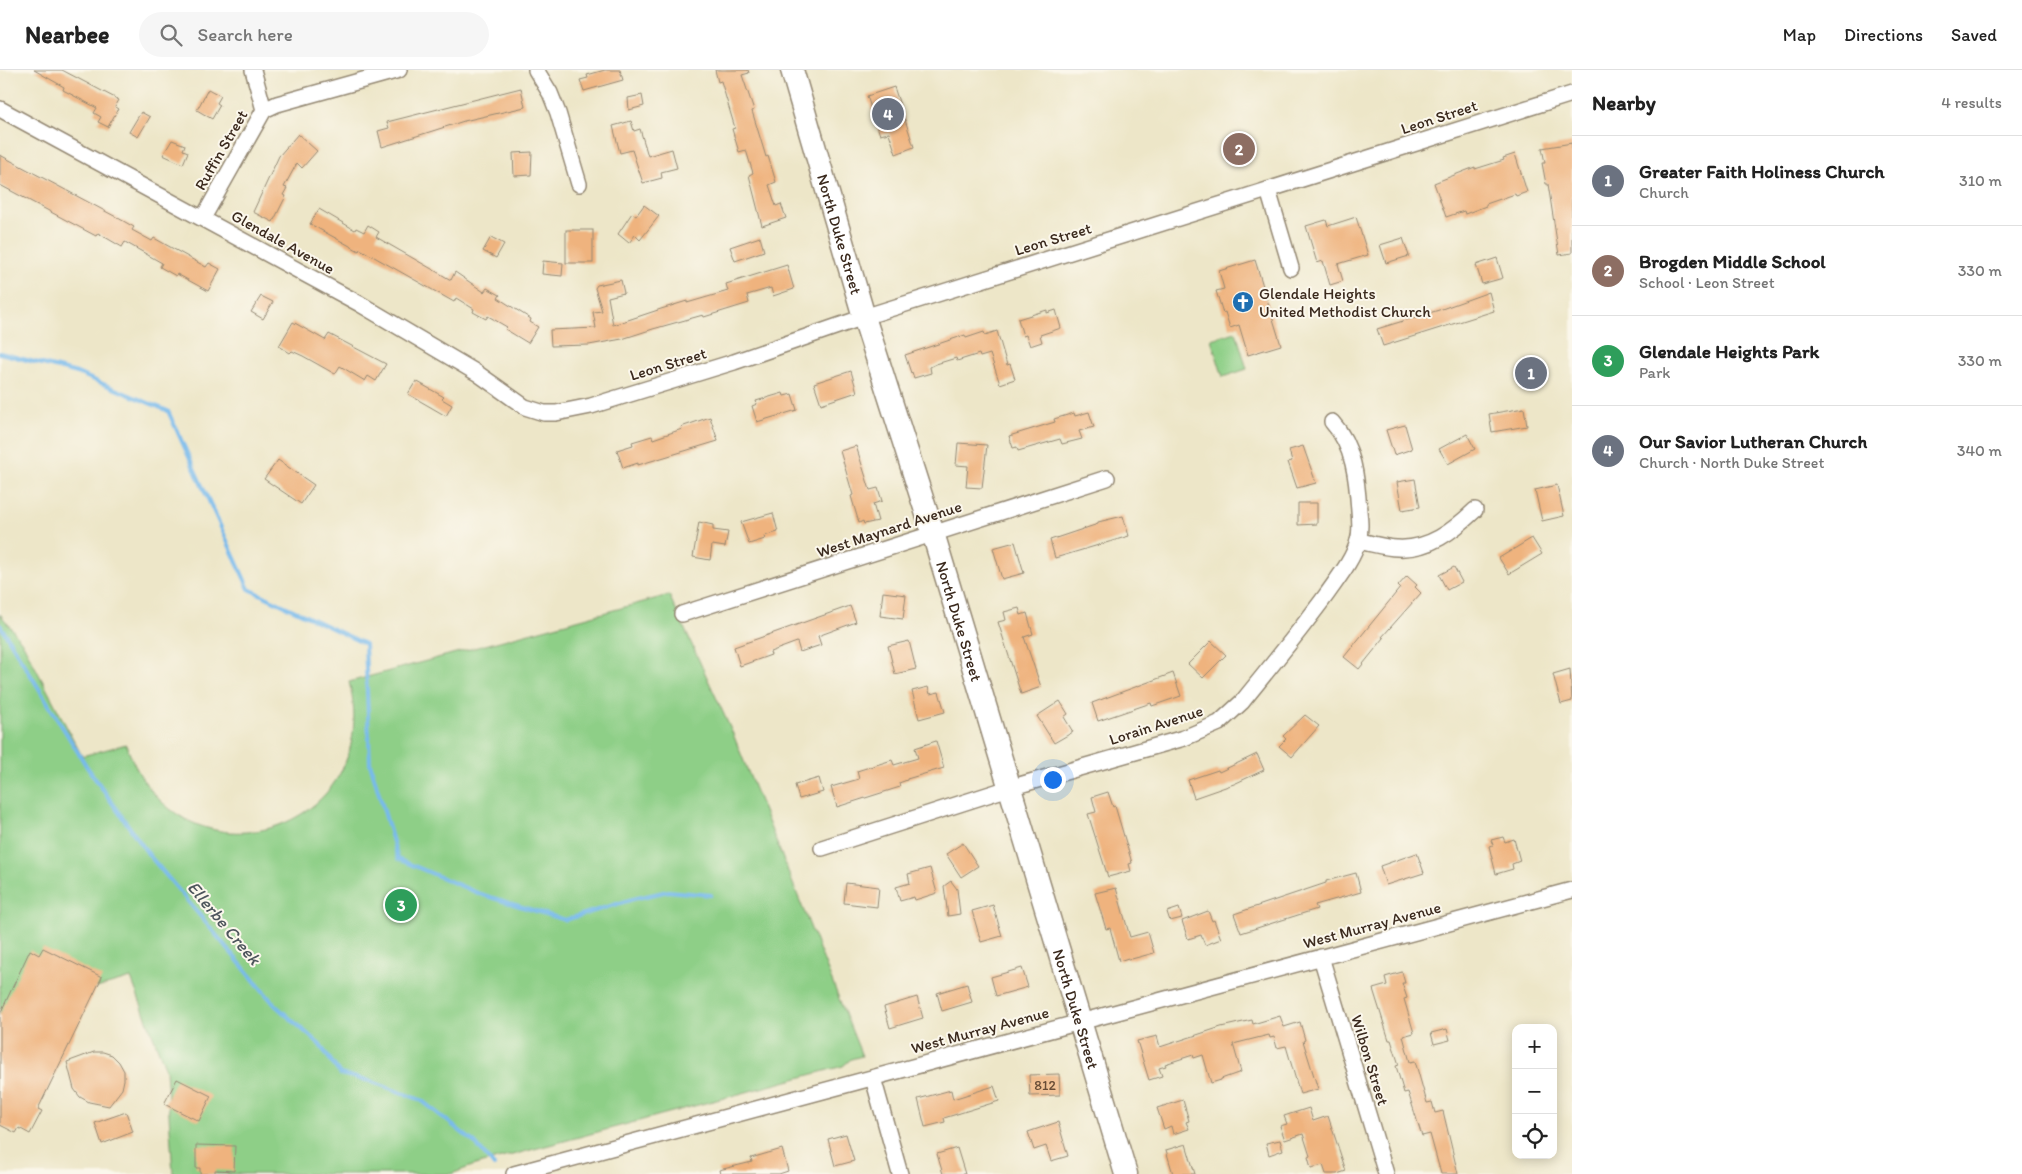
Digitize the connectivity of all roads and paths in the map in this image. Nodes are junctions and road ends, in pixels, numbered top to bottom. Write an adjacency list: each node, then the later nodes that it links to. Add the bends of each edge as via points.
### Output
1 (252, 70): 7 (street, Ruffin Street)
2 (399, 70): 7 (street)
3 (536, 70): 8 (street, via 558,113)
4 (792, 70): 12 (highway, North Duke Street)
5 (1572, 94): 9 (street, Leon Street)
6 (0, 109): 10 (street, Glendale Avenue)
7 (264, 110): 10 (street, Ruffin Street)
8 (579, 184)
9 (1268, 190): 11 (street); 12 (street, Leon Street)
10 (203, 218): 13 (street, Glendale Avenue, via 369,309 477,373 525,407)
11 (1291, 268)
12 (864, 316): 13 (street, Leon Street, via 734,362 591,406 568,412); 17 (highway, North Duke Street)
13 (544, 413)
14 (1332, 422): 18 (street, Lorain Avenue, via 1347,446 1356,473)
15 (1107, 478): 17 (street, West Maynard Avenue)
16 (1475, 510): 18 (street, via 1440,539 1430,543 1399,549)
17 (933, 533): 19 (street, West Maynard Avenue); 20 (highway, North Duke Street)
18 (1358, 541): 20 (street, Lorain Avenue, via 1318,606 1242,702 1219,722 1184,738)
19 (682, 614)
20 (1009, 788): 21 (street, Lorain Avenue); 24 (highway, North Duke Street)
21 (822, 848)
22 (1572, 890): 23 (street, West Murray Avenue)
23 (1321, 957): 24 (street, West Murray Avenue); 29 (street, Wilbon Street)
24 (1079, 1021): 25 (street, West Murray Avenue); 28 (highway, North Duke Street)
25 (874, 1078): 26 (street, West Murray Avenue); 27 (street)
26 (514, 1174)
27 (900, 1174)
28 (1126, 1174)
29 (1386, 1174)

